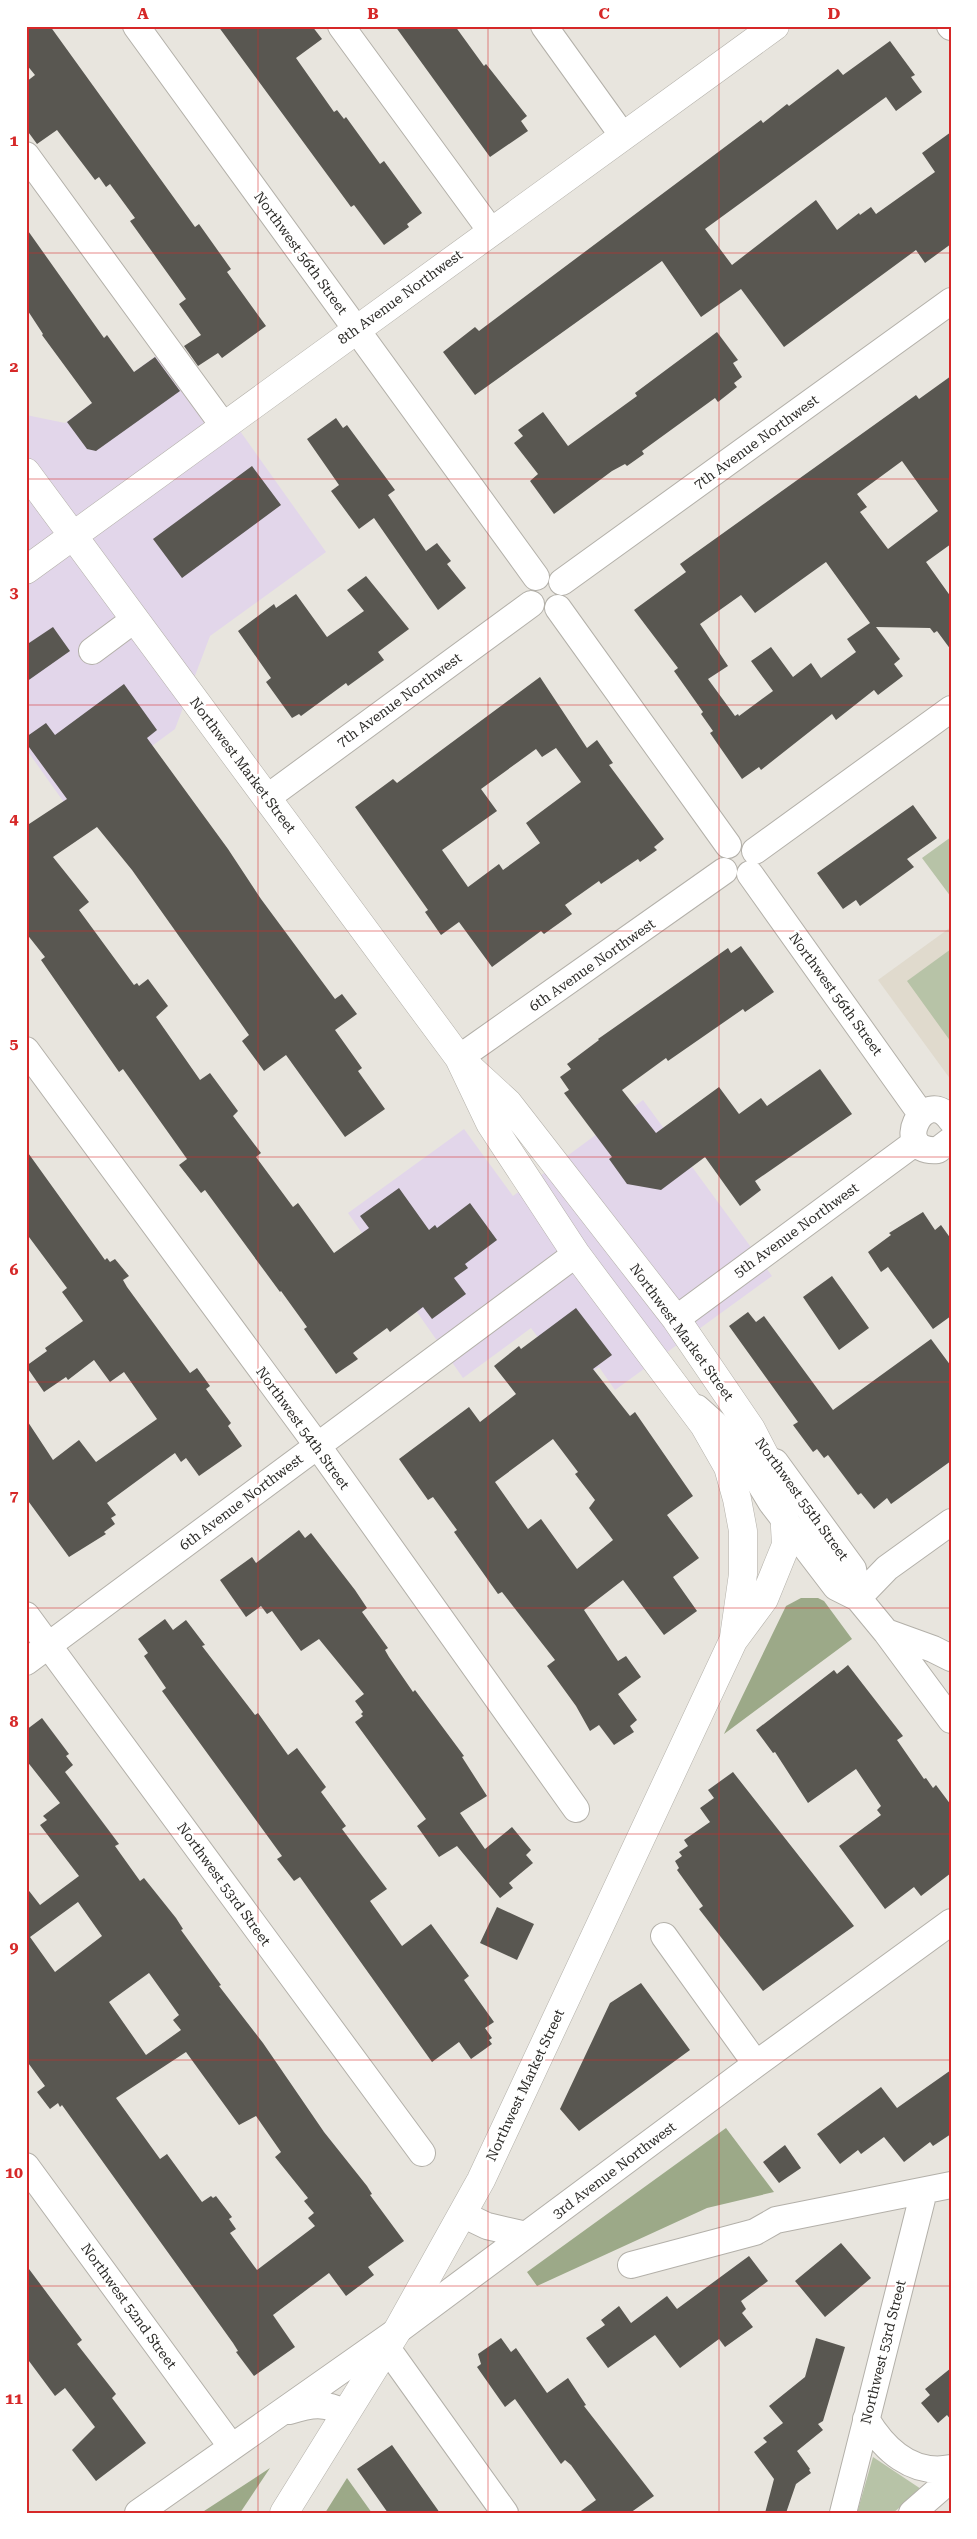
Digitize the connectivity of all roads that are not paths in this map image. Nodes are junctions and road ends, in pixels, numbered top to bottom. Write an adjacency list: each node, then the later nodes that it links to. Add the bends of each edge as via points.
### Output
1 (136, 26): 9 (street, Northwest 56th Street)
2 (341, 26): 7 (street)
3 (544, 26): 5 (street)
4 (775, 26): 5 (main road, 8th Avenue Northwest)
5 (623, 136): 7 (main road, 8th Avenue Northwest)
6 (26, 155): 10 (street)
7 (491, 231): 9 (main road, 8th Avenue Northwest)
8 (951, 301): 15 (street, 7th Avenue Northwest)
9 (356, 329): 10 (main road, 8th Avenue Northwest); 14 (street, Northwest 56th Street)
10 (223, 425): 12 (main road, 8th Avenue Northwest)
11 (26, 472): 12 (main road, Northwest Market Street)
12 (73, 536): 13 (main road, 8th Avenue Northwest); 18 (main road, Northwest Market Street)
13 (26, 570)
14 (536, 577): 15 (street, via 549,573); 16 (street, via 527,590)
15 (562, 582): 17 (street, via 566,592)
16 (531, 604): 17 (street, via 544,612); 21 (street, 7th Avenue Northwest)
17 (558, 608): 22 (street)
18 (135, 619): 19 (street); 21 (main road, Northwest Market Street)
19 (92, 650)
20 (951, 709): 23 (street)
21 (268, 797): 26 (main road, Northwest Market Street)
22 (728, 845): 23 (street, via 742,841 748,843); 24 (street, via 720,857)
23 (752, 862): 24 (street, via 736,878); 27 (street, Northwest 56th Street)
24 (724, 871): 26 (street, 6th Avenue Northwest)
25 (26, 1050): 35 (street, Northwest 54th Street)
26 (459, 1058): 31 (main road, Northwest Market Street, via 490,1124); 32 (main road, Northwest Market Street, via 508,1103)
27 (921, 1114): 28 (street, via 935,1110); 29 (street, via 914,1122)
28 (951, 1120)
29 (916, 1142): 30 (street, via 932,1151); 32 (street, 5th Avenue Northwest)
30 (949, 1146)
31 (576, 1254): 33 (main road, Northwest Market Street); 35 (street, 6th Avenue Northwest)
32 (676, 1319): 34 (main road, Northwest Market Street)
33 (682, 1396): 36 (street, Northwest 55th Street, via 734,1441); 41 (main road, Northwest Market Street, via 704,1425 728,1467 737,1498 743,1531 743,1574)
34 (751, 1429): 36 (main road, Northwest Market Street, via 783,1491); 38 (street, Northwest 55th Street, via 853,1569)
35 (317, 1445): 42 (street, 6th Avenue Northwest); 46 (street, Northwest 54th Street)
36 (785, 1520): 38 (street, Northwest 55th Street, via 836,1587); 41 (main road, Northwest Market Street, via 786,1545 764,1599)
37 (951, 1522): 38 (street, via 887,1568)
38 (858, 1598): 40 (street, Northwest 55th Street)
39 (26, 1615): 42 (street, Northwest 53rd Street)
40 (886, 1632): 43 (street); 45 (street, Northwest 55th Street)
41 (734, 1641): 54 (main road, Northwest Market Street)
42 (48, 1646): 44 (street, 6th Avenue Northwest); 50 (street, Northwest 53rd Street)
43 (951, 1658)
44 (26, 1662)
45 (951, 1720)
46 (576, 1809)
47 (951, 1922): 49 (street, 3rd Avenue Northwest)
48 (664, 1936): 49 (street)
49 (756, 2064): 55 (street, 3rd Avenue Northwest)
50 (422, 2153)
51 (26, 2166): 61 (street, Northwest 52nd Street)
52 (951, 2185): 53 (street)
53 (924, 2192): 56 (street, via 776,2220 755,2232); 60 (street, Northwest 53rd Street)
54 (462, 2214): 55 (street, via 487,2226); 57 (main road, Northwest Market Street)
55 (526, 2235): 57 (street, 3rd Avenue Northwest)
56 (631, 2265)
57 (392, 2339): 58 (main road, Northwest Market Street); 59 (street, 3rd Avenue Northwest); 66 (street)
58 (346, 2413): 59 (street, 3rd Avenue Northwest, via 329,2405 308,2406); 65 (main road, Northwest Market Street)
59 (276, 2415): 61 (street, 3rd Avenue Northwest)
60 (866, 2419): 62 (street, via 879,2440 910,2464 928,2469); 67 (street, Northwest 53rd Street)
61 (231, 2446): 64 (street, 3rd Avenue Northwest)
62 (951, 2468)
63 (951, 2479): 68 (street)
64 (138, 2513)
65 (284, 2513)
66 (505, 2513)
67 (843, 2513)
68 (912, 2513)

